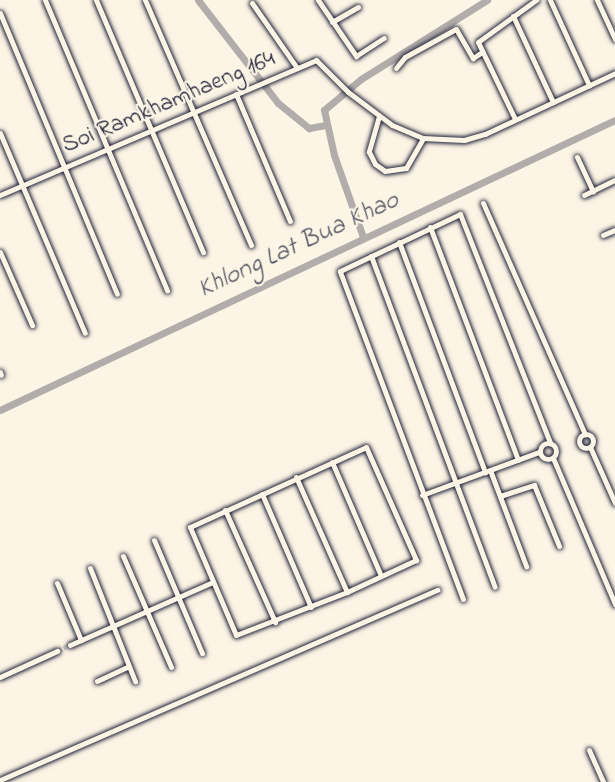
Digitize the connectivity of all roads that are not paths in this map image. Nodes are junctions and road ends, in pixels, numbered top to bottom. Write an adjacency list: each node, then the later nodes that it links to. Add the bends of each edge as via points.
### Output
1 (45, 0): 28 (street)
2 (96, 0): 25 (street)
3 (145, 0): 22 (street)
4 (318, 0): 12 (street)
5 (536, 0): 11 (street)
6 (550, 0): 19 (street)
7 (597, 0): 14 (street)
8 (252, 3): 16 (street)
9 (358, 7): 12 (street)
10 (0, 13): 30 (street)
11 (513, 16): 15 (street, via 478,42); 21 (street)
12 (332, 22): 13 (street, via 356,56)
13 (384, 38)
14 (615, 39)
15 (482, 52): 17 (street, via 473,58 456,30 405,57); 24 (street)
16 (297, 68): 20 (street, Soi Ramkhamhaeng 164); 23 (street, Soi Ramkhamhaeng 164, via 316,60 345,90)
17 (396, 68)
18 (615, 73): 19 (street)
19 (589, 85): 21 (street)
20 (236, 94): 22 (street, Soi Ramkhamhaeng 164); 37 (street)
21 (553, 102): 24 (street)
22 (194, 112): 25 (street, Soi Ramkhamhaeng 164); 42 (street)
23 (379, 116): 27 (street); 27 (street, via 369,152 375,164 385,171 406,168)
24 (515, 119): 27 (street, via 464,140)
25 (153, 130): 28 (street, Soi Ramkhamhaeng 164); 44 (street)
26 (0, 133): 32 (street)
27 (423, 138)
28 (108, 149): 30 (street, Soi Ramkhamhaeng 164); 46 (street)
29 (578, 157): 33 (street)
30 (67, 166): 32 (street, Soi Ramkhamhaeng 164); 47 (street)
31 (615, 180): 33 (street)
32 (22, 185): 34 (street, Soi Ramkhamhaeng 164); 49 (street)
33 (593, 191): 35 (street)
34 (0, 195)
35 (584, 195)
36 (483, 203): 50 (street)
37 (290, 221)
38 (430, 227): 41 (street); 51 (street, via 460,214); 55 (street)
39 (615, 230): 40 (street)
40 (603, 235)
41 (399, 242): 45 (street); 57 (street)
42 (251, 245)
43 (0, 252): 48 (street)
44 (203, 252)
45 (371, 256): 59 (street); 61 (street, via 340,273)
46 (167, 290)
47 (117, 294)
48 (32, 325)
49 (85, 333)
50 (585, 434): 52 (street, via 593,438); 52 (street, via 579,442)
51 (550, 443): 53 (street, via 544,443); 54 (street, via 556,449)
52 (590, 447): 63 (street)
53 (539, 452): 54 (street, via 544,459); 55 (street)
54 (553, 458): 78 (street)
55 (518, 460): 57 (street)
56 (332, 462): 58 (street); 70 (street); 70 (street, via 366,447 416,560)
57 (488, 471): 59 (street); 62 (street)
58 (296, 477): 60 (street); 75 (street)
59 (454, 483): 61 (street); 73 (street)
60 (262, 494): 64 (street); 79 (street)
61 (422, 495): 77 (street)
62 (500, 496): 66 (street, via 534,485); 68 (street)
63 (615, 503)
64 (225, 510): 71 (street, via 190,527); 81 (street)
65 (154, 540): 76 (street)
66 (558, 546)
67 (123, 556): 80 (street)
68 (526, 566)
69 (90, 568): 82 (street)
70 (381, 576): 75 (street)
71 (213, 582): 76 (street); 81 (street, via 236,635)
72 (57, 583): 83 (street)
73 (495, 586)
74 (437, 590): 93 (street)
75 (347, 592): 79 (street)
76 (178, 597): 80 (street); 86 (street)
77 (463, 599)
78 (615, 604)
79 (311, 607): 81 (street)
80 (147, 612): 82 (street); 88 (street)
81 (275, 622)
82 (113, 626): 83 (street); 87 (street)
83 (81, 640): 84 (street)
84 (70, 645)
85 (57, 651): 89 (street)
86 (202, 653)
87 (129, 666): 90 (street); 91 (street)
88 (171, 667)
89 (0, 677)
90 (97, 681)
91 (135, 681)
92 (589, 750): 94 (street)
93 (0, 780)
94 (603, 782)

